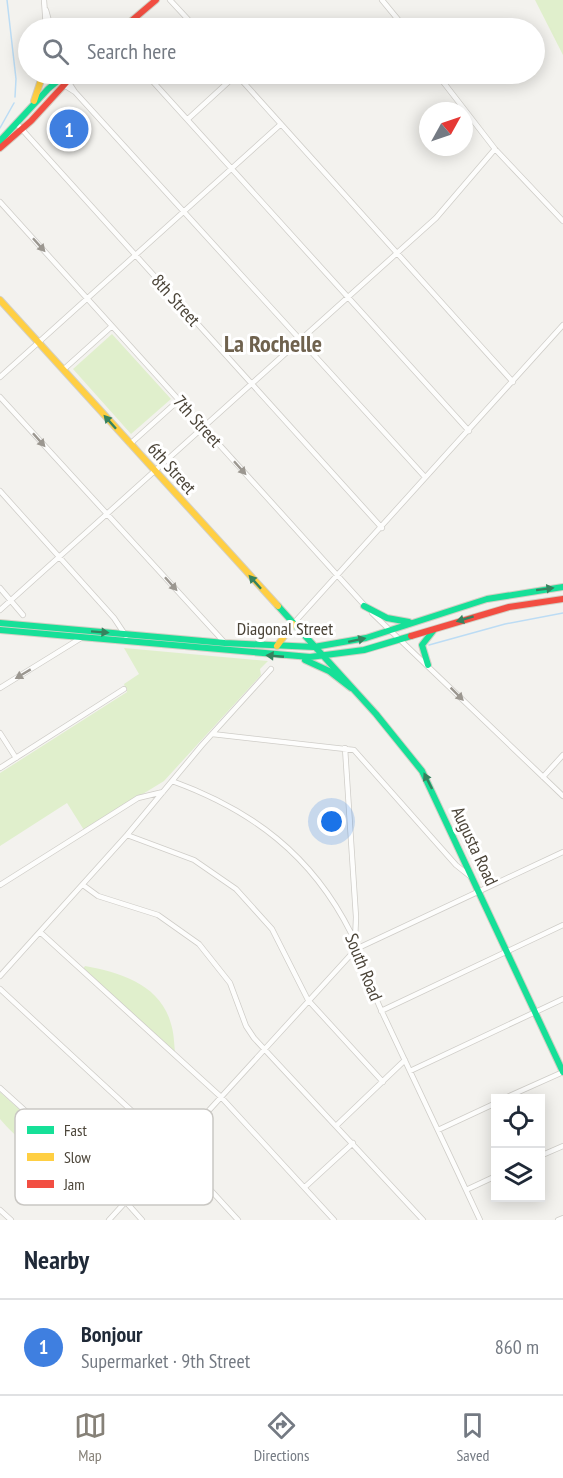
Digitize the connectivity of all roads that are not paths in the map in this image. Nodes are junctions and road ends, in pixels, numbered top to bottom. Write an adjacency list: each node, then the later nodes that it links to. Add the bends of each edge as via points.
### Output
1 (156, 0): 7 (main road)
2 (170, 0): 8 (street)
3 (382, 0): 9 (street)
4 (44, 2): 5 (street); 6 (street)
5 (45, 18)
6 (48, 18)
7 (135, 18)
8 (187, 18)
9 (397, 18)
10 (40, 84): 18 (main road)
11 (54, 84): 18 (main road)
12 (65, 84): 21 (main road)
13 (67, 84): 27 (street)
14 (156, 84): 19 (street)
15 (225, 84): 19 (street)
16 (245, 84): 20 (street)
17 (445, 84): 24 (street)
18 (33, 105): 21 (main road)
19 (188, 119): 25 (street)
20 (281, 124): 25 (street); 29 (street)
21 (20, 127): 22 (main road); 23 (main road); 30 (street, 8th Street)
22 (0, 141)
23 (0, 148)
24 (495, 149): 28 (street); 29 (street, via 458,195)
25 (232, 168): 27 (street); 31 (street)
26 (0, 202): 32 (street, 7th Street, one-way to 32)
27 (184, 212): 30 (street); 36 (street)
28 (563, 221)
29 (397, 253): 31 (street); 40 (street)
30 (136, 255): 32 (street); 41 (street, 8th Street)
31 (348, 297): 36 (street); 45 (street)
32 (87, 299): 35 (street, 7th Street); 37 (street)
33 (0, 300): 37 (main road, 6th Street)
34 (563, 325): 40 (street)
35 (112, 326): 38 (street); 43 (street, 7th Street)
36 (300, 340): 41 (street); 48 (street)
37 (39, 343): 38 (main road, 6th Street); 39 (street)
38 (63, 370): 46 (main road, 6th Street, one-way to 38)
39 (0, 377)
40 (513, 382): 45 (street)
41 (251, 383): 44 (street); 51 (street, 8th Street)
42 (0, 397): 50 (street, one-way to 50)
43 (179, 400): 44 (street, 7th Street); 46 (street)
44 (203, 427): 47 (street); 53 (street, 7th Street, one-way to 53)
45 (469, 431): 48 (street)
46 (130, 444): 47 (main road, 6th Street)
47 (154, 470): 50 (street); 63 (main road, 6th Street, one-way to 47)
48 (425, 477): 51 (street)
49 (0, 491): 52 (street)
50 (106, 513): 52 (street); 71 (street, one-way to 71)
51 (382, 528): 53 (street)
52 (59, 555): 56 (street); 67 (street)
53 (338, 576): 58 (street, 7th Street); 63 (street)
54 (563, 587): 61 (main road, Diagonal Street, one-way to 54, via 500,596)
55 (0, 588): 56 (street)
56 (10, 599): 59 (street); 60 (street)
57 (563, 599): 64 (main road, Diagonal Street, one-way to 64, via 509,607)
58 (364, 606): 61 (main road, via 387,618); 66 (street, 7th Street)
59 (0, 610)
60 (23, 615)
61 (415, 622): 66 (main road, Diagonal Street)
62 (0, 623): 67 (main road, Diagonal Street, one-way to 67)
63 (293, 624): 72 (main road); 73 (main road, 6th Street)
64 (437, 627): 69 (main road, Diagonal Street); 76 (main road, via 422,645)
65 (0, 630): 68 (main road, Diagonal Street)
66 (391, 630): 69 (street, 7th Street); 73 (main road, Diagonal Street, one-way to 66)
67 (125, 633): 70 (street); 71 (main road, Diagonal Street)
68 (81, 638): 70 (main road, Diagonal Street); 78 (street, one-way to 78)
69 (399, 639): 74 (main road, Diagonal Street, via 364,650); 76 (street, 7th Street)
70 (126, 642): 75 (main road, Diagonal Street, one-way to 70)
71 (225, 643): 72 (main road, Diagonal Street)
72 (277, 646): 73 (main road, Diagonal Street)
73 (314, 647): 74 (main road, 6th Street)
74 (323, 656): 75 (main road, Diagonal Street); 79 (main road, Augusta Road)
75 (300, 658): 79 (main road, via 329,671)
76 (428, 665): 87 (street, 7th Street, one-way to 87)
77 (271, 669): 82 (street)
78 (0, 688)
79 (351, 688): 93 (main road, Augusta Road, one-way to 79, via 422,771)
80 (124, 689): 85 (street)
81 (0, 733): 85 (street)
82 (212, 734): 83 (street); 88 (street)
83 (345, 748): 93 (street, via 359,755 456,865); 99 (street)
84 (563, 755): 87 (street)
85 (16, 758): 86 (street)
86 (0, 768)
87 (543, 777): 90 (street, 7th Street)
88 (172, 781): 89 (street); 99 (street, South Road, via 219,799 284,845 325,890)
89 (163, 792): 91 (street); 94 (street, via 138,798)
90 (563, 796)
91 (127, 835): 95 (street); 105 (street, via 194,860 236,889 272,929)
92 (563, 852): 96 (street)
93 (473, 878): 96 (main road, Augusta Road)
94 (0, 885)
95 (83, 885): 98 (street); 108 (street, via 98,896 158,915 199,944 230,983 249,1032)
96 (479, 891): 100 (street); 101 (main road, Augusta Road)
97 (563, 926): 101 (street)
98 (40, 932): 102 (street); 115 (street)
99 (355, 942): 100 (street, South Road)
100 (356, 949): 105 (street); 106 (street, South Road)
101 (507, 951): 106 (street); 107 (main road, Augusta Road)
102 (0, 976)
103 (0, 989): 118 (street)
104 (563, 999): 107 (street)
105 (308, 1000): 108 (street); 112 (street)
106 (381, 1011): 109 (street, South Road)
107 (535, 1013): 110 (street); 111 (main road, Augusta Road)
108 (265, 1050): 115 (street); 120 (street)
109 (405, 1060): 110 (street, South Road); 112 (street)
110 (410, 1071): 121 (street, South Road)
111 (563, 1072): 114 (street)
112 (382, 1082): 120 (street)
113 (0, 1088): 117 (street)
114 (514, 1094)
115 (221, 1098): 119 (street); 126 (street)
116 (491, 1105): 121 (street)
117 (23, 1109)
118 (130, 1109)
119 (211, 1109)
120 (337, 1125): 122 (street)
121 (438, 1130): 127 (street, South Road)
122 (353, 1143): 126 (street); 138 (street)
123 (563, 1146): 124 (street)
124 (545, 1154)
125 (491, 1178): 127 (street)
126 (305, 1187): 137 (street)
127 (466, 1190): 139 (street, South Road)
128 (213, 1193): 136 (street)
129 (123, 1205): 134 (street)
130 (129, 1205): 135 (street)
131 (0, 1210): 133 (street)
132 (563, 1218): 140 (street)
133 (11, 1220)
134 (109, 1220)
135 (142, 1220)
136 (238, 1220)
137 (334, 1220)
138 (423, 1220)
139 (480, 1220)
140 (558, 1220)

